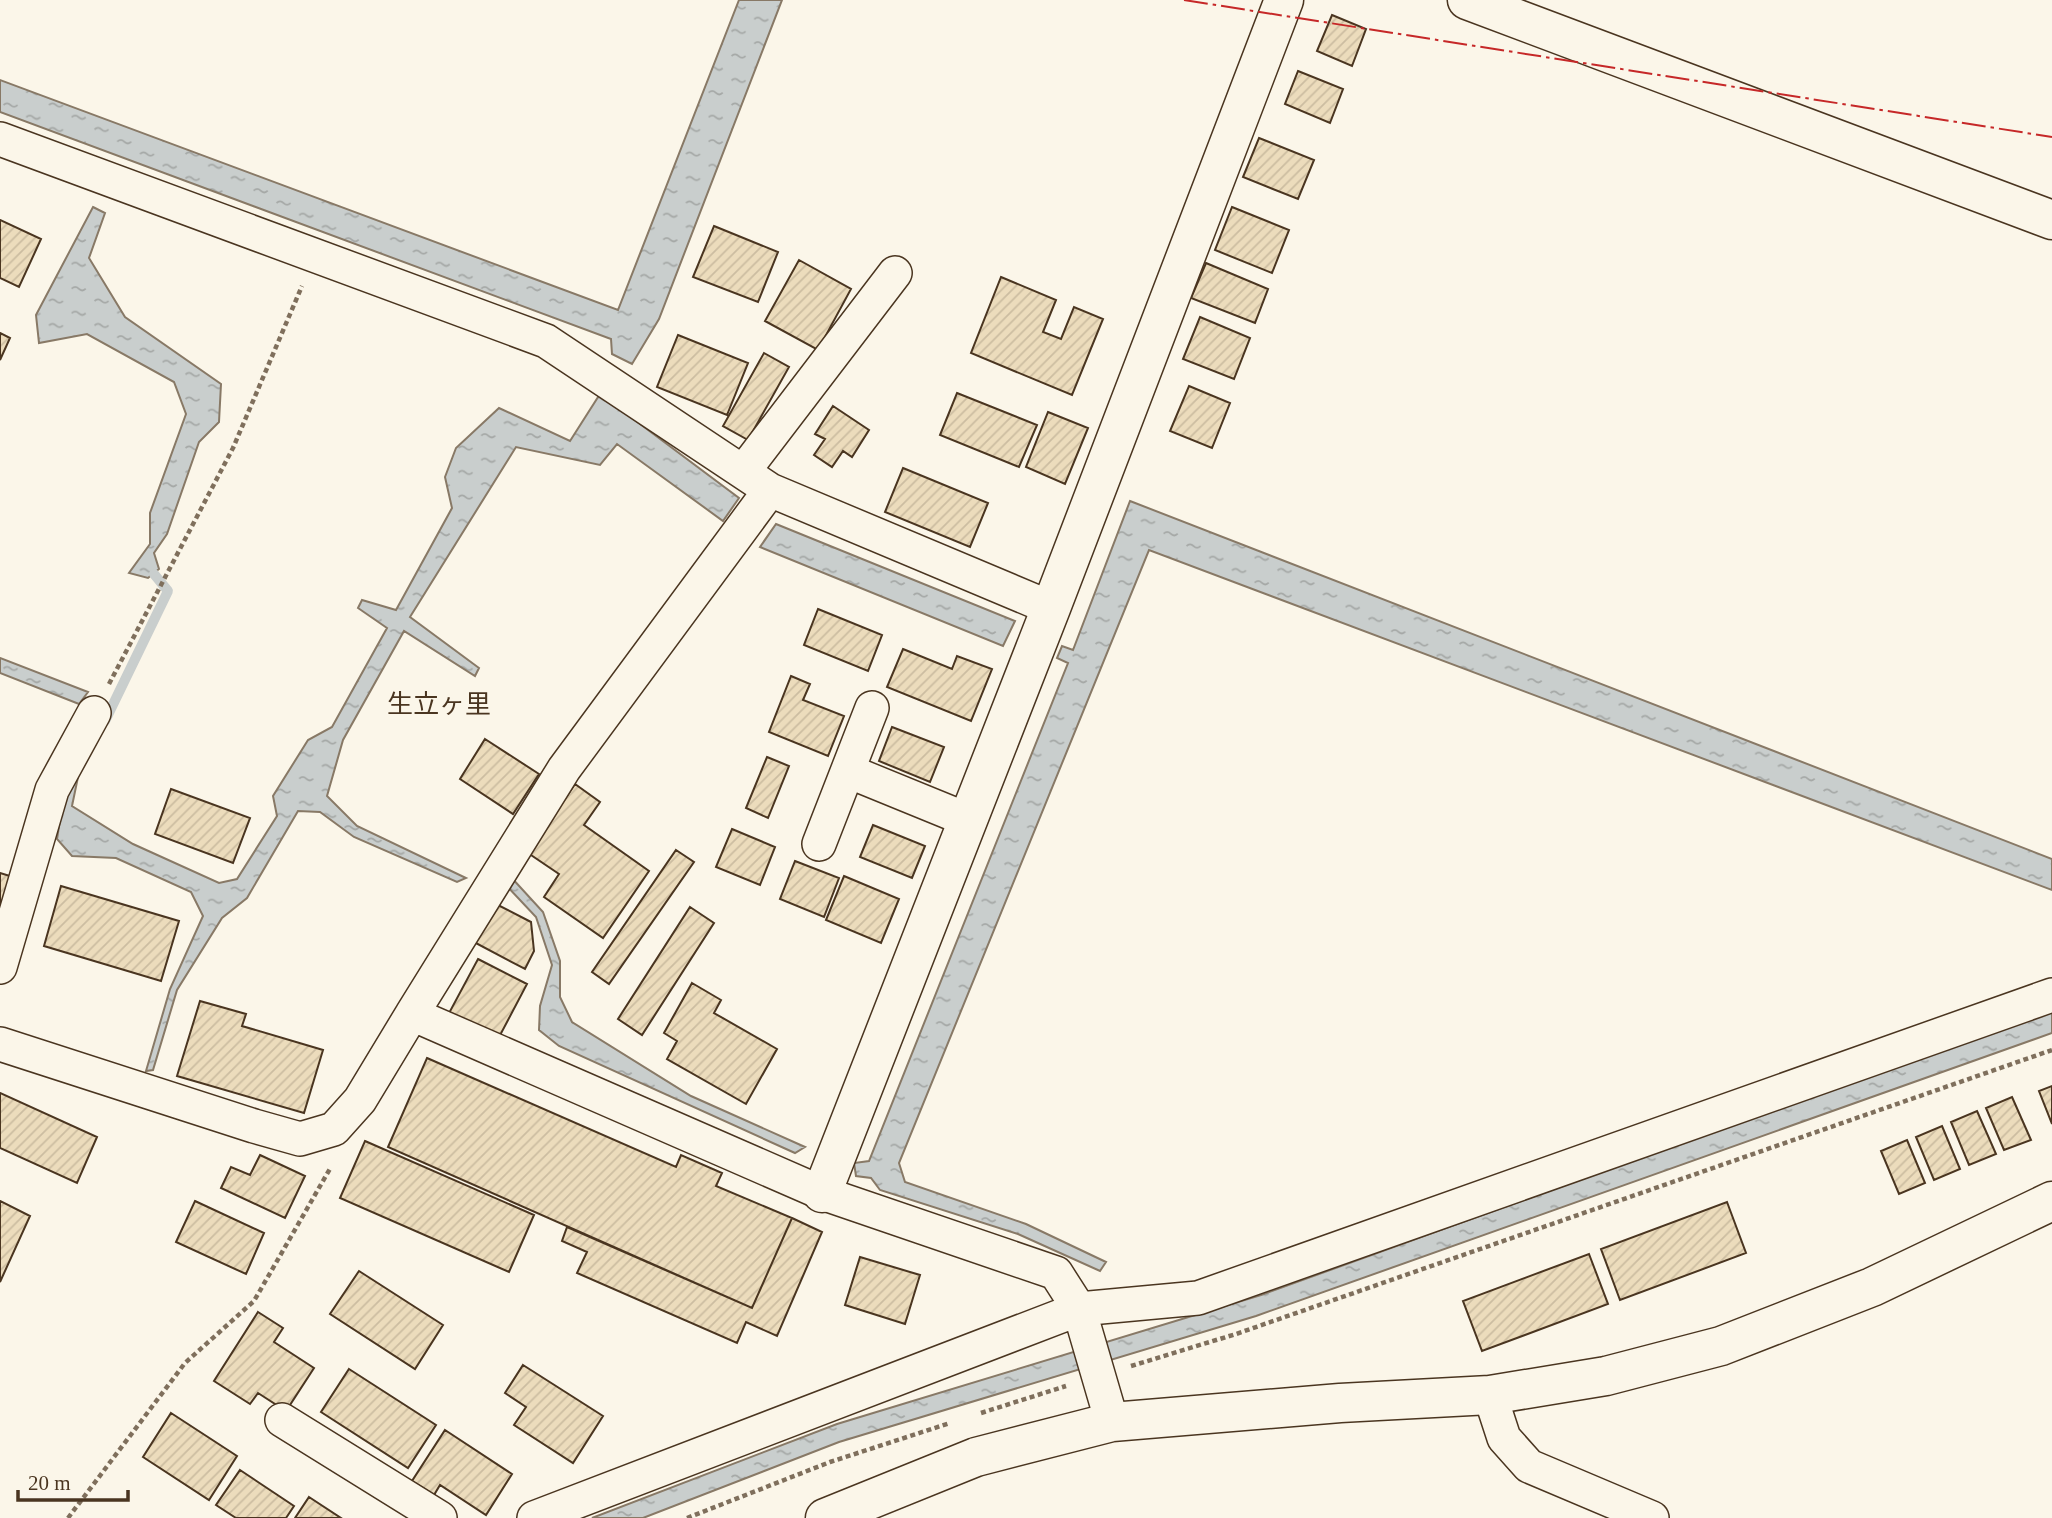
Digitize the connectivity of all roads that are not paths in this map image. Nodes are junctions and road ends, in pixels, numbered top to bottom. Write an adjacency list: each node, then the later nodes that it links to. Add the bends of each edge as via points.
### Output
1 (1284, 0): 7 (street)
2 (1466, 0): 4 (street)
3 (0, 139): 6 (street, via 546,341)
4 (2052, 220)
5 (895, 273): 6 (street)
6 (757, 481): 7 (street); 15 (street, via 564,769)
7 (1051, 608): 11 (street)
8 (872, 708): 10 (street)
9 (94, 713): 13 (street, via 52,790)
10 (848, 771): 11 (street); 12 (street)
11 (968, 820): 17 (street)
12 (819, 844)
13 (0, 967)
14 (2052, 995): 19 (street, via 1198,1298)
15 (412, 1014): 16 (street, via 360,1100 334,1129 300,1139); 17 (street)
16 (0, 1044)
17 (822, 1193): 19 (street, via 1056,1273)
18 (2052, 1201): 20 (street, via 1872,1287 1721,1346 1606,1376)
19 (1082, 1321): 22 (street); 24 (street)
20 (1490, 1395): 22 (street); 26 (street, via 1504,1438 1529,1466)
21 (282, 1420): 23 (street)
22 (1112, 1422): 25 (street, via 976,1457)
23 (440, 1518)
24 (534, 1518)
25 (825, 1518)
26 (1652, 1518)

